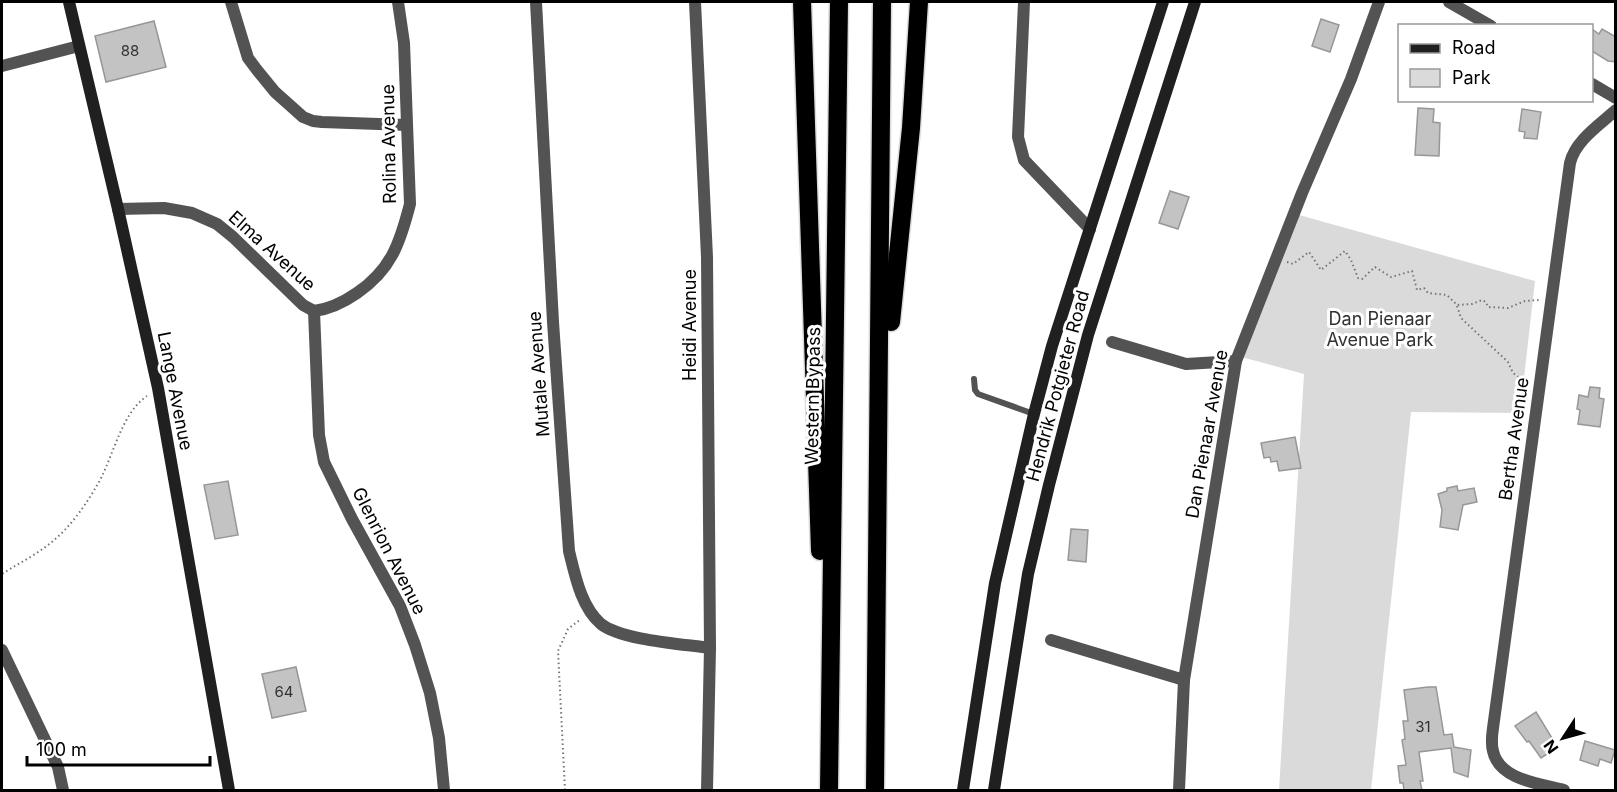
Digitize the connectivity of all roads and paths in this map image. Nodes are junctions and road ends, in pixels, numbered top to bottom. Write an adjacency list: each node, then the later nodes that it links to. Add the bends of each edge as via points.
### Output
1 (69, 2): 16 (main road, Lange Avenue)
2 (231, 2): 21 (street, via 248,58 275,92 303,117 313,122)
3 (398, 2): 21 (street, Rolina Avenue)
4 (536, 2): 37 (street, Mutale Avenue, via 569,551 586,605)
5 (695, 2): 39 (street, Heidi Avenue, via 707,257)
6 (802, 2): 42 (highway)
7 (839, 2): 42 (highway, Western Bypass)
8 (882, 2): 34 (highway)
9 (919, 2): 34 (highway, via 911,128)
10 (1024, 2): 23 (street, via 1020,150 1035,173)
11 (1162, 2): 23 (main road, Hendrik Potgieter Road)
12 (1195, 2): 51 (main road, Hendrik Potgieter Road, via 1088,335 1049,485 1028,574)
13 (1380, 2): 24 (street, Dan Pienaar Avenue)
14 (1449, 2): 15 (street)
15 (1488, 24)
16 (79, 46): 17 (street); 22 (main road, Lange Avenue)
17 (2, 66)
18 (1593, 85): 19 (street)
19 (1616, 98)
20 (1616, 110): 25 (street, Bertha Avenue, via 1581,142 1572,156)
21 (407, 125): 27 (street, Rolina Avenue, via 410,204 394,253 379,276 364,288 332,307)
22 (118, 209): 27 (street, Elma Avenue, via 164,208 192,213 217,224 297,300); 31 (main road, Lange Avenue)
23 (1090, 228): 33 (main road, Hendrik Potgieter Road)
24 (1275, 258): 26 (path, via 1293,264 1309,252 1321,270 1345,251 1358,278 1362,279 1375,267 1391,277 1412,271 1417,290 1424,288 1428,293 1447,295); 29 (street, Dan Pienaar Avenue)
25 (1551, 300): 26 (path, via 1525,301 1508,308 1488,308 1482,300); 32 (street, Bertha Avenue)
26 (1456, 306): 32 (path, via 1461,318 1508,362 1513,373)
27 (314, 311): 35 (street, Elma Avenue)
28 (1112, 342): 29 (street, via 1186,364)
29 (1236, 361): 41 (street, Dan Pienaar Avenue)
30 (974, 379): 33 (lane, via 978,394)
31 (158, 388): 36 (path, via 139,401 126,421 97,486 81,510 53,541); 44 (main road, Lange Avenue)
32 (1539, 390): 53 (street, Bertha Avenue, via 1492,738 1496,760 1510,774)
33 (1034, 414): 50 (main road, Hendrik Potgieter Road, via 994,583)
34 (880, 425): 49 (highway)
35 (319, 435): 45 (street, Glenrion Avenue, via 330,477 400,606 415,645 439,738)
36 (2, 578)
37 (592, 612): 39 (street, Mutale Avenue, via 600,623 614,631); 46 (path, via 568,628 558,651)
38 (1052, 640): 41 (street)
39 (710, 648): 47 (street, Heidi Avenue)
40 (2, 650): 43 (street, via 55,760)
41 (1184, 680): 52 (street, Dan Pienaar Avenue)
42 (829, 748): 48 (highway, Western Bypass)
43 (63, 790)
44 (229, 790)
45 (444, 790)
46 (565, 790)
47 (707, 790)
48 (829, 790)
49 (875, 790)
50 (963, 790)
51 (994, 790)
52 (1179, 790)
53 (1564, 790)

